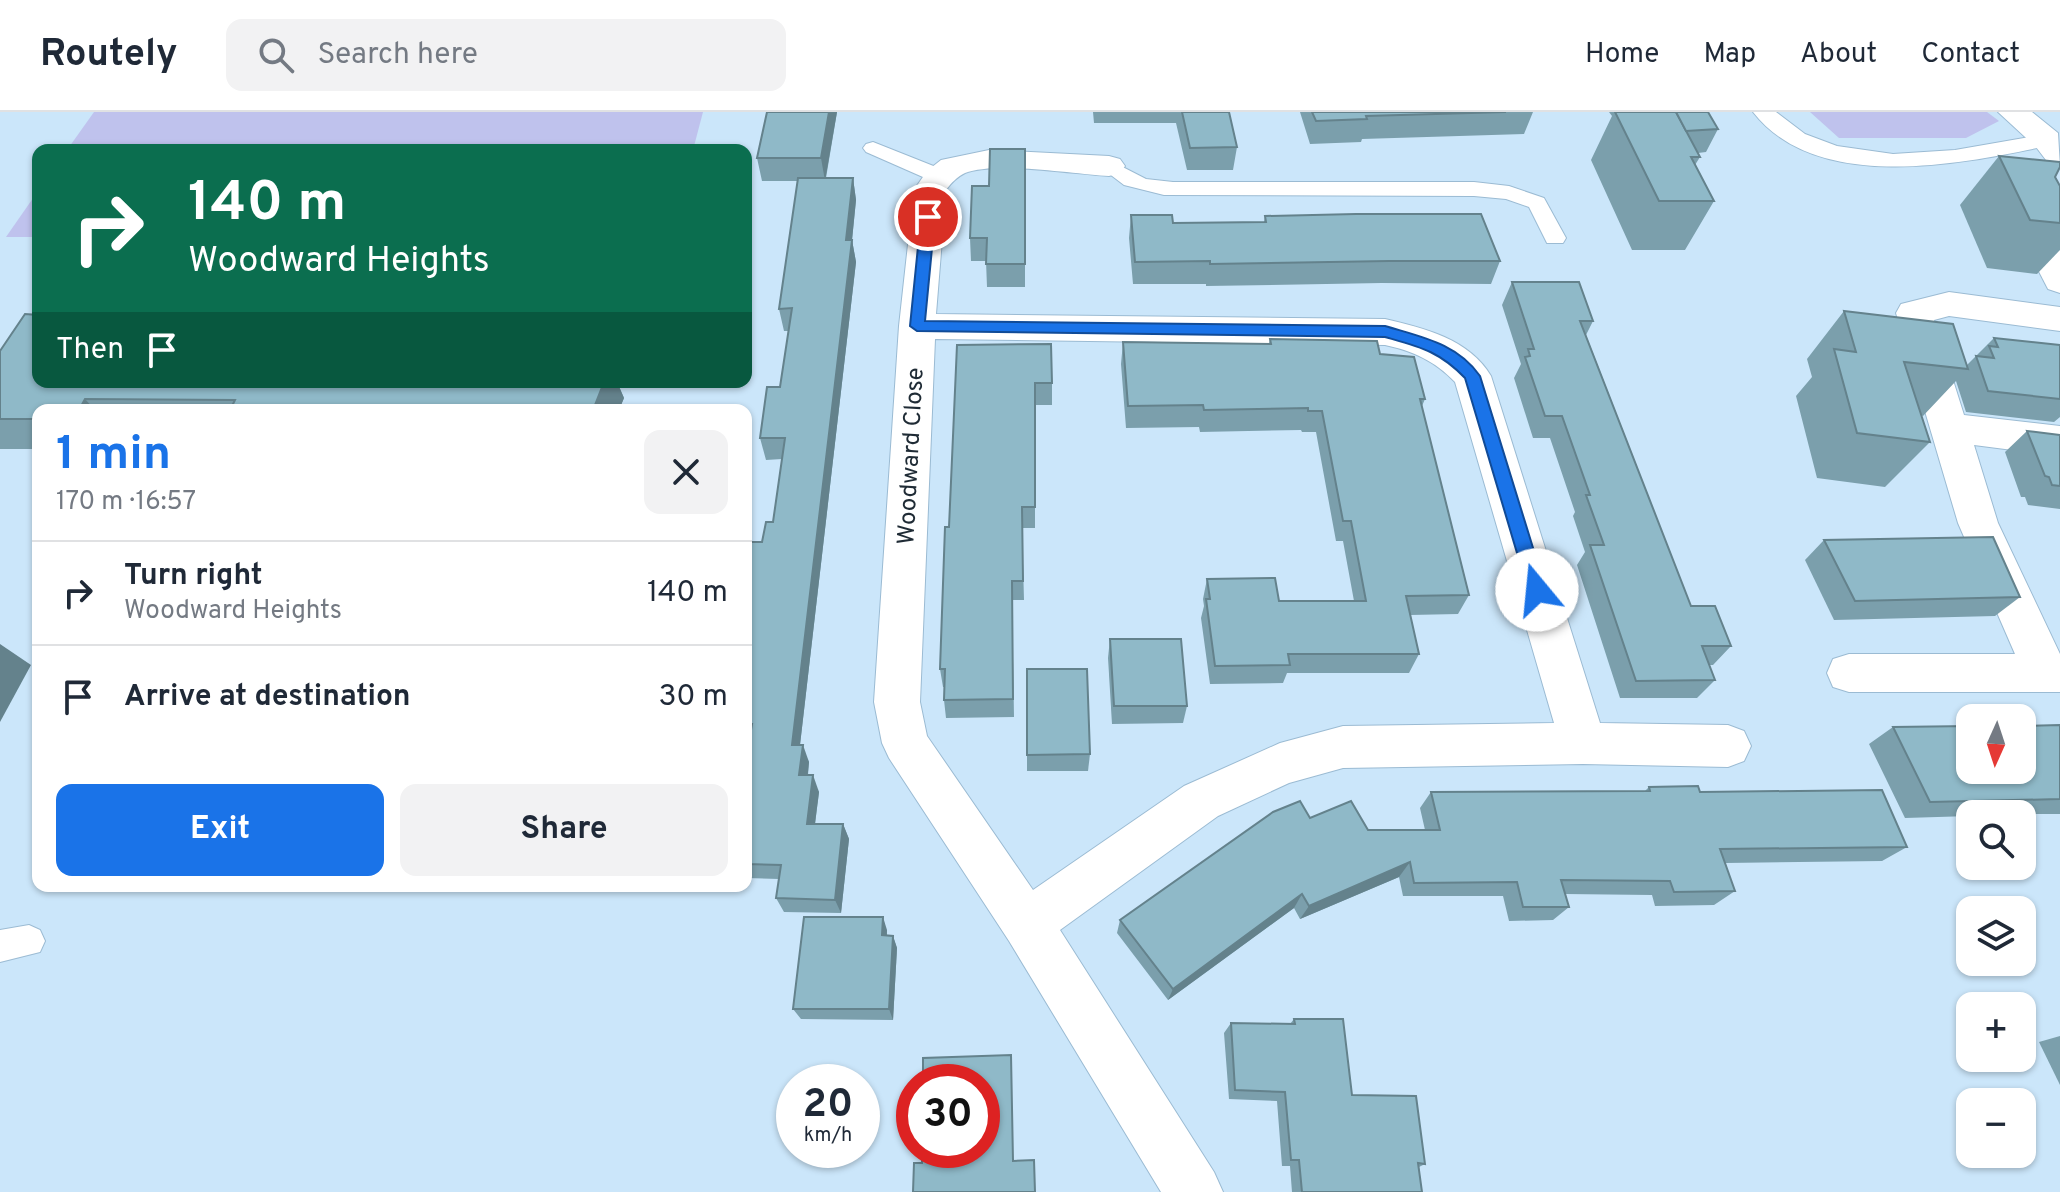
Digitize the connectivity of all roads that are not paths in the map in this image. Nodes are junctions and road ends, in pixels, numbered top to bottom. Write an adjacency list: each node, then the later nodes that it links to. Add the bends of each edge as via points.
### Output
1 (1763, 112): 4 (lane, via 1802,140 1854,157 1923,162)
2 (2013, 112): 4 (street)
3 (873, 148): 6 (lane)
4 (2053, 148)
5 (1109, 166): 6 (street, via 977,161); 8 (lane, via 1123,178 1155,188 1509,193 1537,203)
6 (939, 176): 11 (street, Woodward Close, via 930,190)
7 (2032, 225): 9 (street)
8 (1555, 238)
9 (2060, 281)
10 (2060, 319): 12 (street, via 1949,304 1914,313)
11 (917, 326): 16 (street, via 1385,332 1446,352 1472,376); 18 (street, Woodward Close, via 897,702 905,743)
12 (1949, 428): 13 (street); 15 (street, via 1978,523)
13 (2060, 441)
14 (1849, 673): 15 (street)
15 (2053, 673)
16 (1583, 743): 17 (street); 18 (street, via 1343,747 1280,764 1201,801)
17 (1728, 746)
18 (1027, 924): 19 (street, Woodward Close)
19 (1194, 1192)

